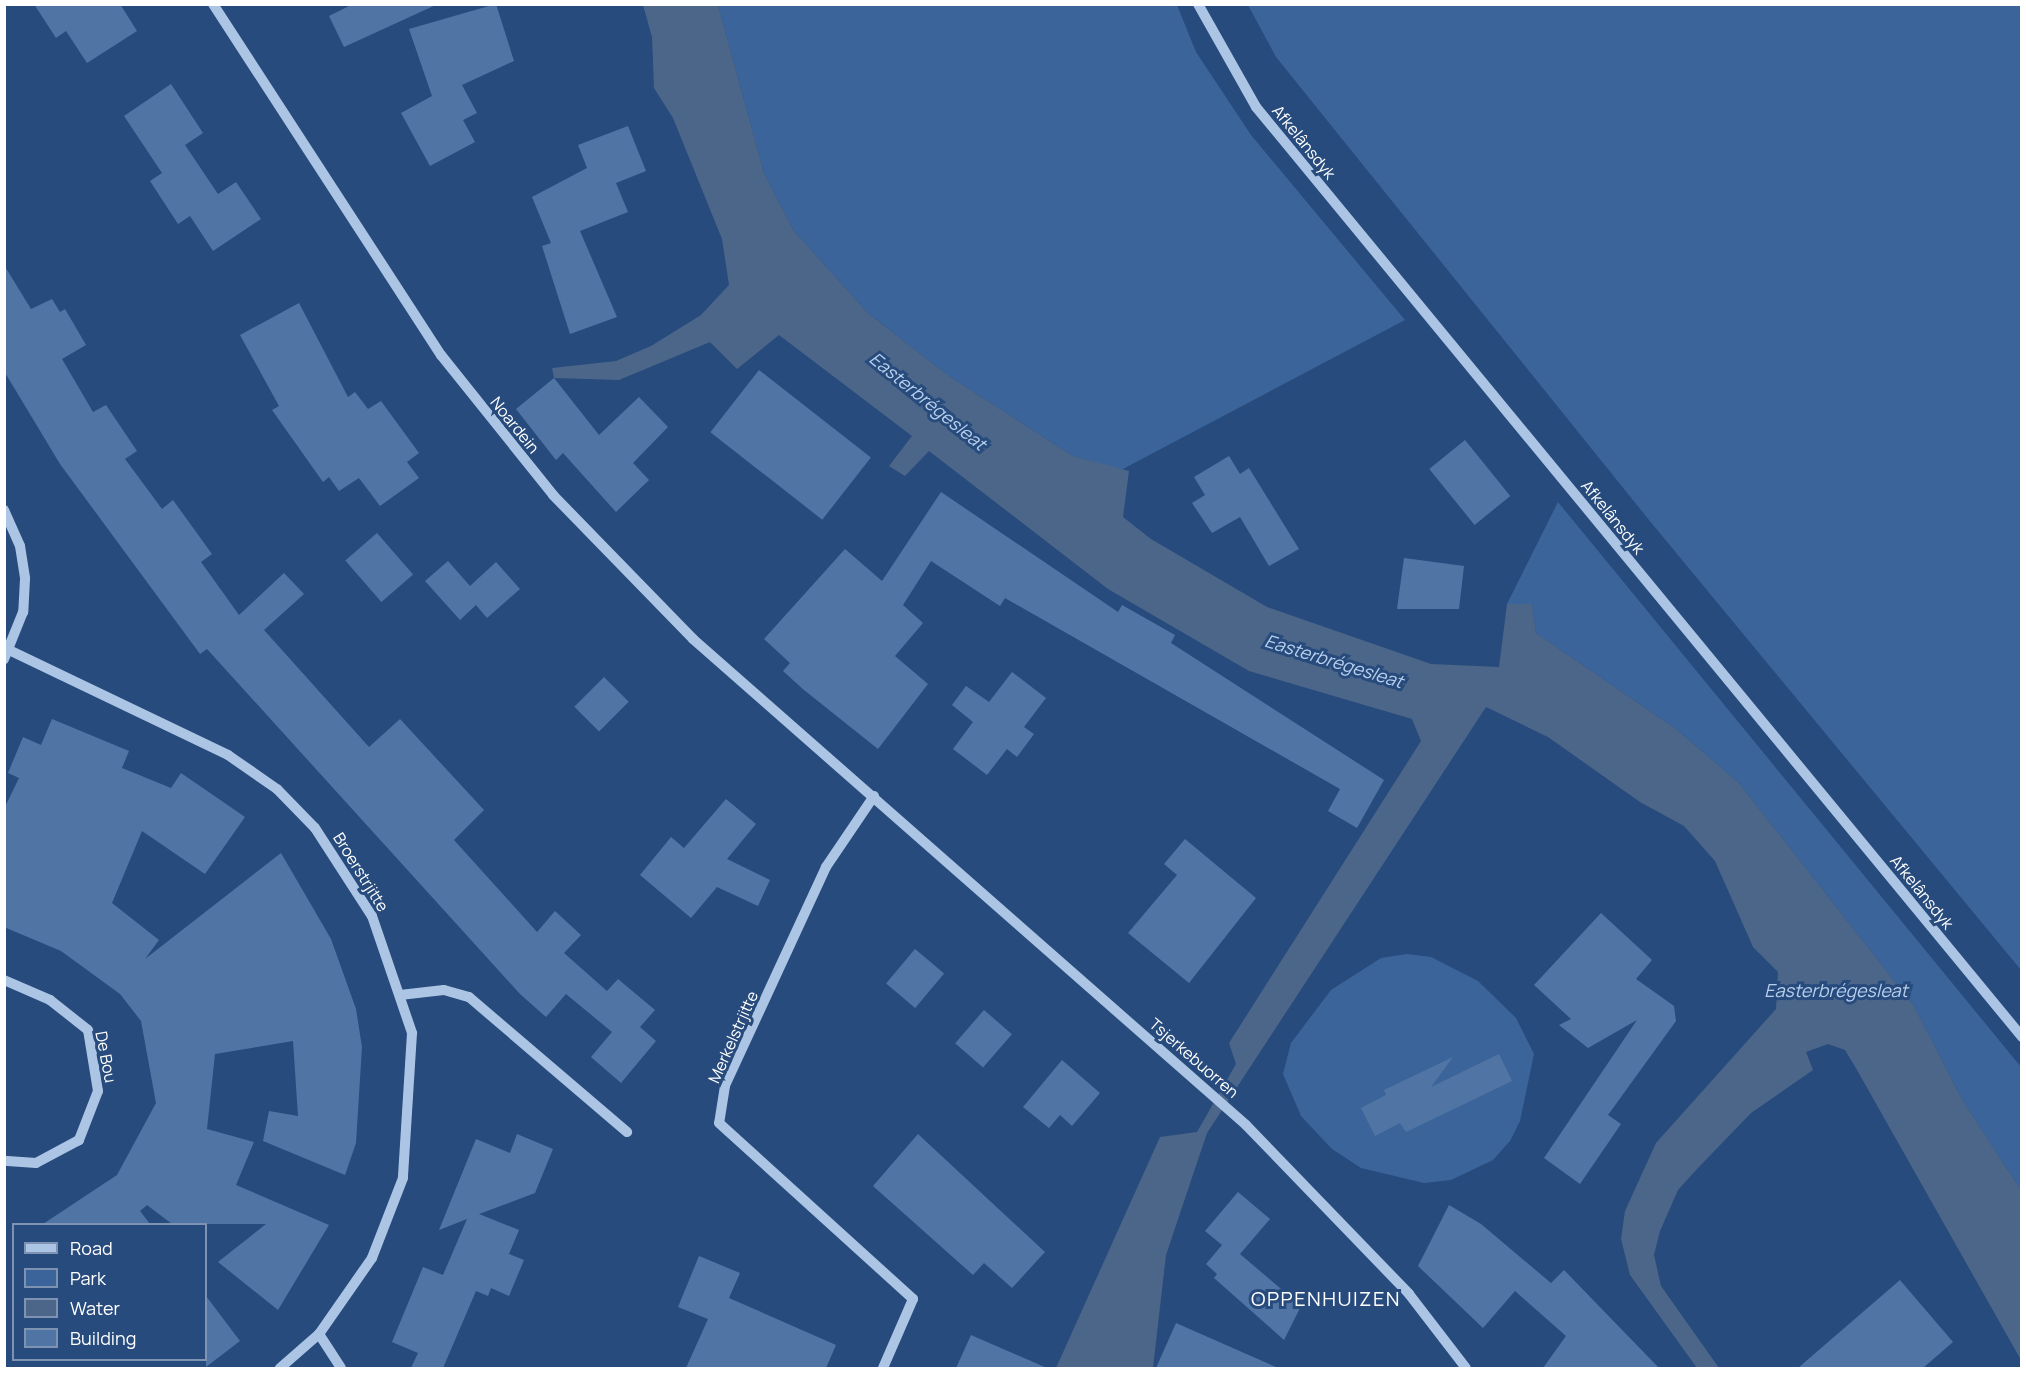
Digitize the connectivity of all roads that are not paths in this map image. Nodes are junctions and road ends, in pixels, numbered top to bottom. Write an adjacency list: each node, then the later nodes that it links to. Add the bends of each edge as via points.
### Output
1 (213, 4): 5 (street, Noardein, via 441,355 499,430 637,586)
2 (1198, 4): 8 (street, Afkelânsdyk, via 1256,107)
3 (4, 510): 4 (street, via 20,546 25,579 23,612)
4 (7, 654): 7 (street, Broerstrjitte, via 228,755 277,789 315,828 372,916)
5 (874, 796): 14 (street, Merkelstrjitte, via 826,867 725,1086 719,1123 913,1299); 15 (street, Tsjerkebuorren, via 1246,1125 1409,1294)
6 (4, 980): 10 (street, De Bou, via 50,1000 88,1030 98,1091 79,1140 36,1163)
7 (400, 995): 9 (street, via 444,990 470,997); 11 (street, Broerstrjitte, via 412,1033 403,1178 372,1258)
8 (2022, 1037)
9 (627, 1132)
10 (4, 1161)
11 (319, 1334): 12 (street, Broerstrjitte); 13 (street)
12 (280, 1368)
13 (341, 1368)
14 (883, 1368)
15 (1466, 1368)

